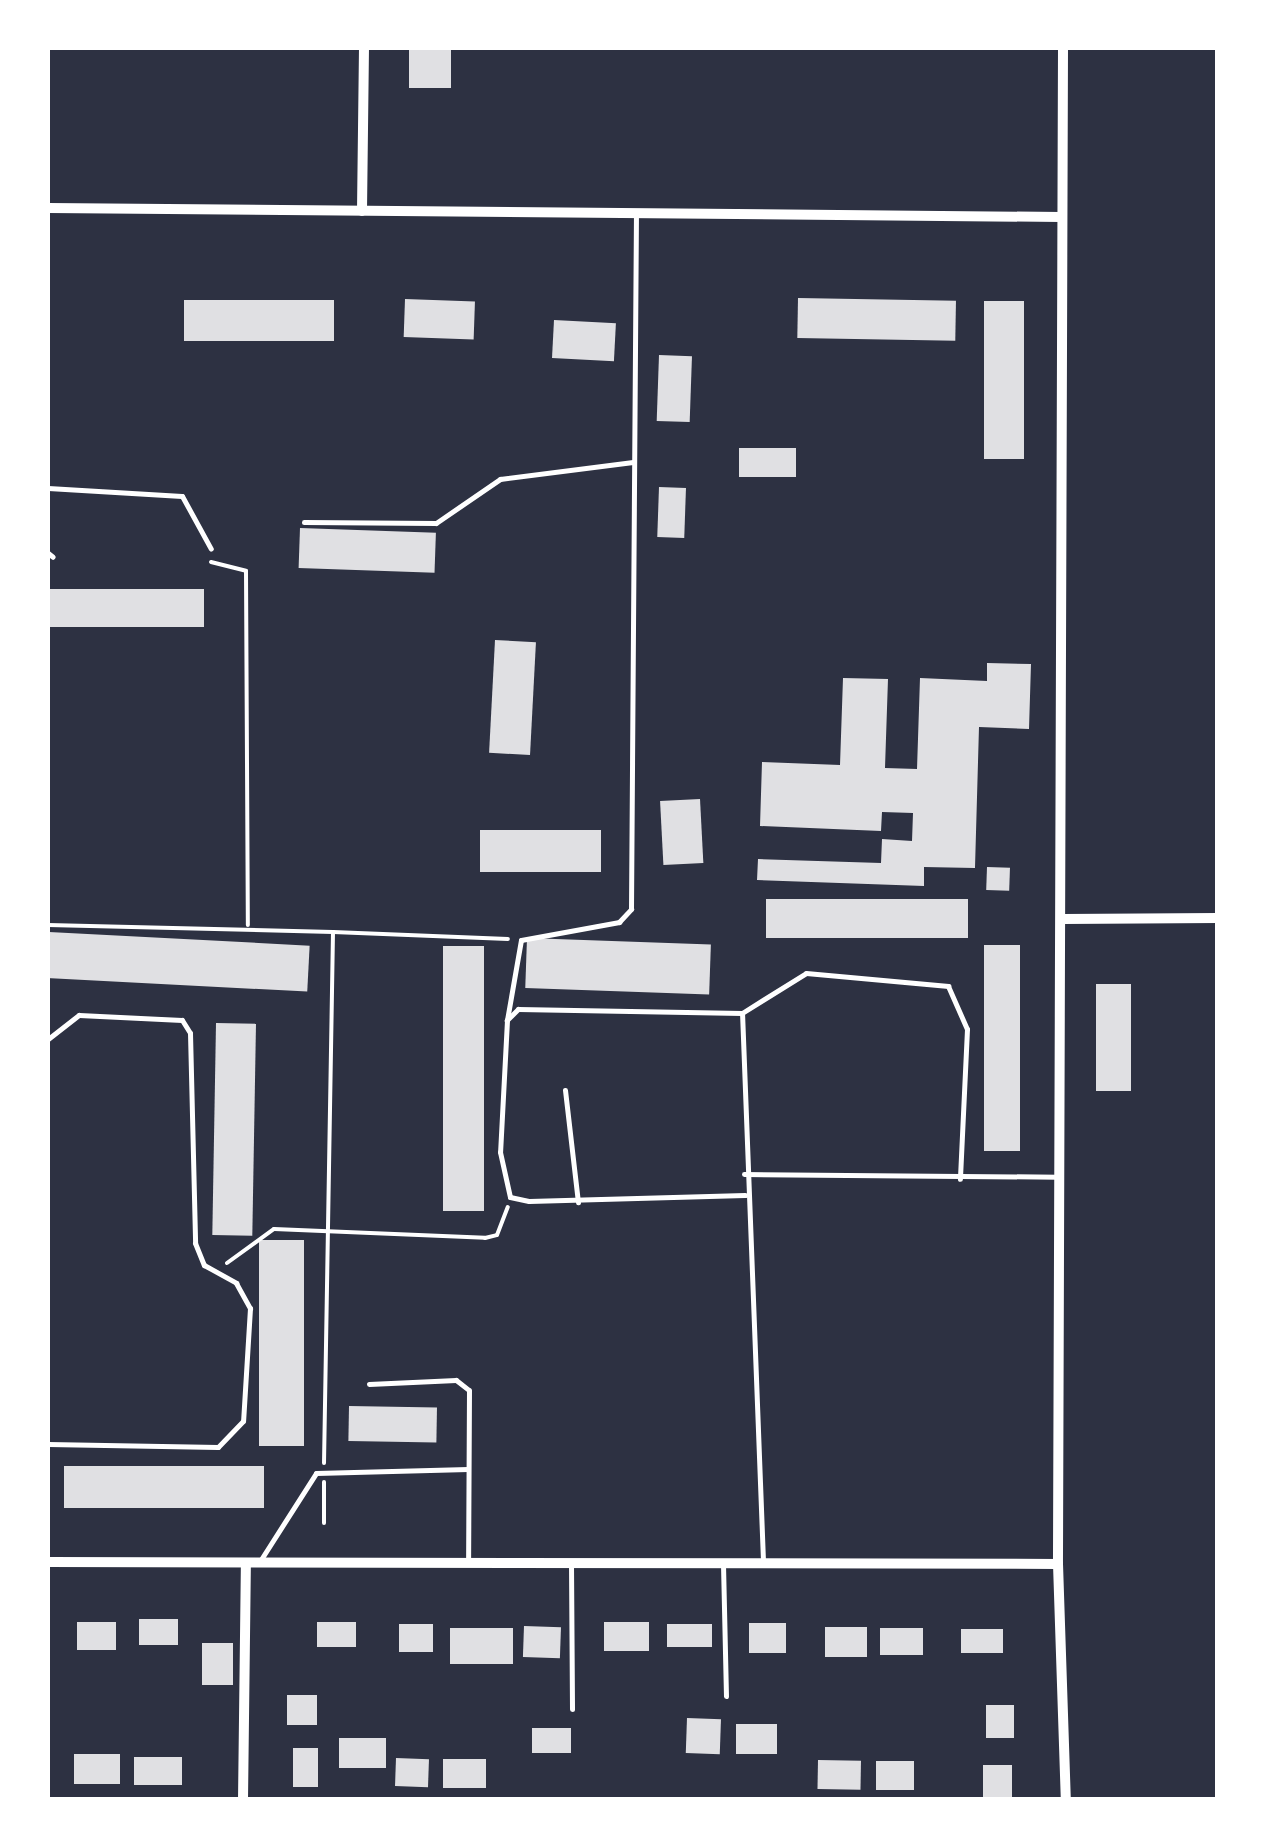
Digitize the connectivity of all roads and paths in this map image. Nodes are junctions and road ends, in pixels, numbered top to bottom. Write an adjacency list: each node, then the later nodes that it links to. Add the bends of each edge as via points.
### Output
1 (364, 48): 4 (street)
2 (1063, 48): 6 (street)
3 (48, 208): 4 (street)
4 (362, 210): 5 (street)
5 (636, 213): 6 (street); 7 (lane)
6 (1061, 217): 12 (street)
7 (634, 462): 9 (lane, via 500,480 436,522); 16 (lane, via 631,909 619,922)
8 (48, 488): 10 (lane, via 182,496)
9 (304, 522)
10 (212, 549): 14 (path, via 211,568 246,571)
11 (1218, 918): 12 (street)
12 (1063, 919): 22 (street)
13 (48, 925): 14 (path)
14 (248, 925): 15 (path)
15 (333, 932): 16 (path); 27 (path)
16 (521, 940): 18 (lane)
17 (742, 1012): 18 (lane, via 518,1009); 21 (lane); 23 (lane, via 806,972 948,986 968,1030)
18 (506, 1020): 25 (lane, via 500,1152)
19 (48, 1039): 28 (lane, via 78,1015 182,1020 190,1033 193,1214)
20 (565, 1090): 26 (lane)
21 (744, 1174): 23 (lane); 24 (lane)
22 (1061, 1177): 23 (lane); 41 (street)
23 (960, 1179)
24 (746, 1195): 26 (lane); 40 (lane)
25 (510, 1197): 26 (lane); 27 (path, via 503,1226 485,1238)
26 (578, 1202)
27 (326, 1234): 28 (path, via 274,1229 235,1262); 31 (path)
28 (204, 1265): 30 (lane, via 236,1283 250,1308 235,1436 218,1447)
29 (370, 1384): 32 (lane, via 463,1383)
30 (48, 1444)
31 (324, 1470): 32 (lane); 33 (path); 36 (lane)
32 (468, 1470): 37 (lane)
33 (324, 1523)
34 (48, 1562): 35 (street)
35 (246, 1564): 36 (street); 44 (street)
36 (259, 1564): 37 (street)
37 (468, 1564): 38 (street)
38 (570, 1564): 39 (street); 43 (lane)
39 (723, 1564): 40 (street); 42 (lane)
40 (763, 1564): 41 (street)
41 (1058, 1564): 45 (street)
42 (726, 1696)
43 (572, 1710)
44 (243, 1800)
45 (1066, 1800)

